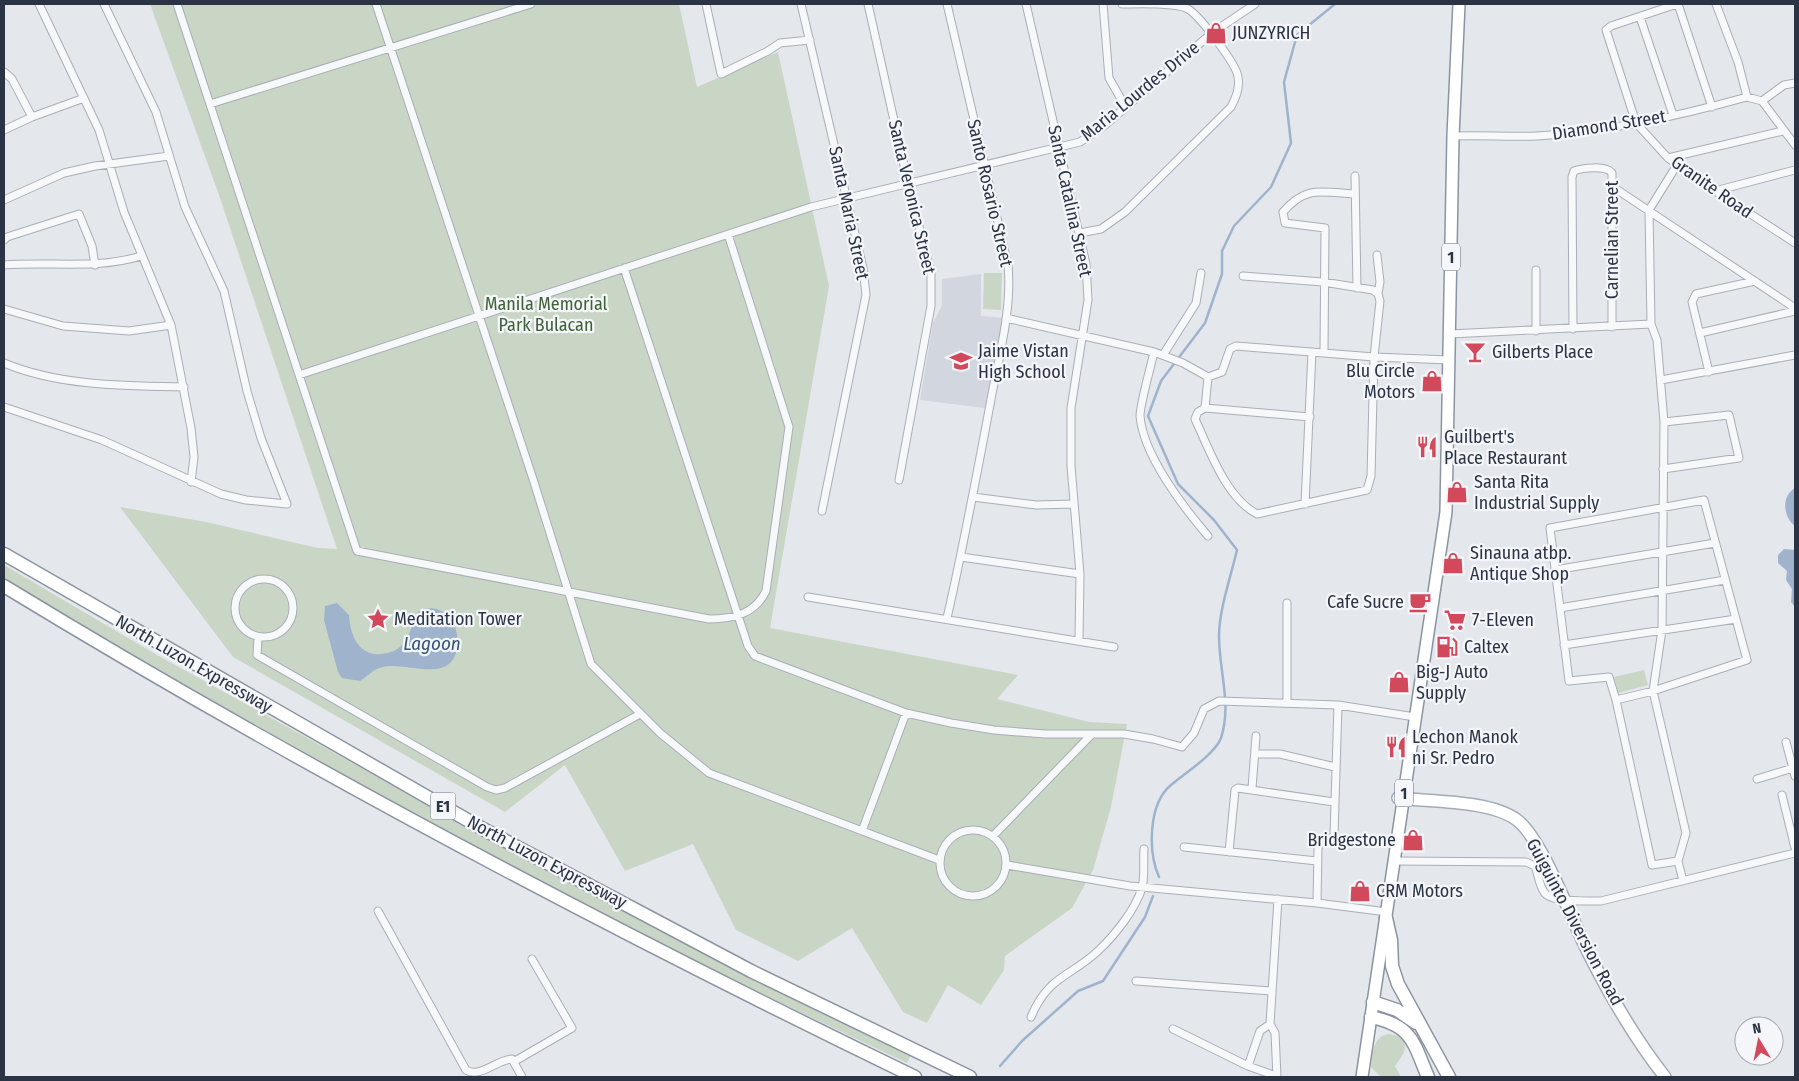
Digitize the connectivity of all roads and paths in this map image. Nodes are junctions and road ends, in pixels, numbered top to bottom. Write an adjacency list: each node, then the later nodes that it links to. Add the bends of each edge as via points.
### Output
1 (39, 4): 24 (street)
2 (104, 4): 37 (street, via 147,90)
3 (177, 4): 26 (street)
4 (376, 4): 20 (street)
5 (531, 4): 20 (street)
6 (706, 4): 19 (street, via 721,74 780,43)
7 (801, 4): 19 (street, Santa Maria Street)
8 (868, 4): 44 (street, Santa Veronica Street)
9 (947, 4): 40 (street, Santo Rosario Street)
10 (1026, 4): 36 (street, Santa Catalina Street)
11 (1103, 4): 27 (street, via 1109,78)
12 (1122, 4): 18 (street, via 1179,6 1188,10)
13 (1255, 4): 18 (street, Maria Lourdes Drive)
14 (1459, 4): 34 (main road, 1)
15 (1677, 4): 17 (street); 28 (street)
16 (1716, 4): 23 (street, via 1738,62)
17 (1640, 17): 29 (street); 31 (street, via 1606,30)
18 (1212, 33): 27 (street, Maria Lourdes Drive); 51 (street, via 1238,76 1237,95 1231,106 1125,212 1101,229)
19 (810, 40): 48 (street, Santa Maria Street)
20 (390, 48): 26 (street); 69 (street)
21 (4, 72): 30 (street, via 12,79)
22 (1795, 82): 25 (street)
23 (1747, 97): 25 (street); 28 (street, Diamond Street)
24 (84, 98): 30 (street); 39 (street, via 99,130)
25 (1762, 101): 33 (street)
26 (210, 104): 88 (street)
27 (1125, 106): 36 (street, Maria Lourdes Drive, via 1080,142)
28 (1712, 107): 29 (street, Diamond Street)
29 (1672, 115): 31 (street, Diamond Street)
30 (32, 117): 32 (street)
31 (1636, 123): 34 (street, Diamond Street, via 1536,136); 38 (street, Granite Road)
32 (4, 130)
33 (1783, 131): 35 (street); 38 (street)
34 (1453, 136): 77 (main road, 1)
35 (1795, 145)
36 (1060, 148): 40 (street, Maria Lourdes Drive); 51 (street, Santa Catalina Street)
37 (169, 156): 39 (street); 98 (street, via 185,207 224,291 259,428 287,504 246,500)
38 (1668, 158): 41 (street, Granite Road)
39 (109, 164): 49 (street, via 64,173); 56 (street)
40 (984, 165): 44 (street, Maria Lourdes Drive); 70 (street, Santo Rosario Street, via 1008,265)
41 (1677, 166): 46 (street, Granite Road); 50 (street)
42 (1795, 170): 46 (street)
43 (1354, 176): 47 (street)
44 (908, 183): 48 (street, Maria Lourdes Drive); 97 (street, Santa Veronica Street, via 931,274 932,292)
45 (1613, 187): 50 (street); 73 (street, Carnelian Street); 74 (street, Carnelian Street, via 1609,169 1579,169 1572,176)
46 (1714, 191): 54 (street, Granite Road)
47 (1354, 194): 64 (street, via 1309,192 1294,199 1284,212 1285,223 1325,228); 65 (street)
48 (846, 197): 52 (street, Maria Lourdes Drive); 103 (street, Santa Maria Street, via 866,295)
49 (4, 200)
50 (1649, 210): 63 (street); 71 (street)
51 (1080, 233): 78 (street, Santa Catalina Street, via 1088,300)
52 (728, 234): 59 (street, Maria Lourdes Drive); 118 (street, via 789,427 766,591 761,602)
53 (4, 240): 58 (street, via 79,214 92,246)
54 (1795, 243)
55 (1377, 255): 66 (street)
56 (140, 256): 58 (street); 72 (street)
57 (4, 265): 58 (street)
58 (95, 265)
59 (624, 268): 69 (street, Maria Lourdes Drive); 118 (street)
60 (1536, 270): 75 (street)
61 (1201, 273): 82 (street, via 1196,303)
62 (1243, 276): 64 (street)
63 (1755, 281): 68 (street); 76 (street, via 1696,294 1692,302)
64 (1323, 282): 65 (street); 81 (street)
65 (1357, 288): 66 (street)
66 (1378, 294): 84 (street)
67 (4, 309): 72 (street, via 63,326 129,331)
68 (1795, 309): 76 (street)
69 (479, 316): 88 (street, Maria Lourdes Drive); 114 (street)
70 (1006, 318): 78 (street); 99 (street, Santo Rosario Street)
71 (1651, 324): 73 (street); 90 (street, via 1657,340)
72 (171, 325): 91 (street)
73 (1612, 327): 74 (street)
74 (1573, 329): 75 (street)
75 (1536, 331): 77 (street)
76 (1700, 333): 87 (street)
77 (1450, 334): 85 (main road, 1)
78 (1082, 337): 79 (street); 100 (street, Santa Catalina Street, via 1070,408)
79 (1154, 352): 82 (street); 104 (street, via 1140,414 1142,426 1157,463 1181,504)
80 (1312, 352): 81 (street); 89 (street, via 1236,346 1230,349 1222,372); 94 (street)
81 (1324, 352): 84 (street)
82 (1165, 355): 89 (street)
83 (1795, 355): 87 (street)
84 (1374, 357): 85 (street); 101 (street, via 1371,476 1367,490)
85 (1449, 360): 132 (main road, 1, via 1446,512)
86 (4, 363): 91 (street, via 74,380)
87 (1709, 372): 90 (street)
88 (299, 375): 114 (street, via 357,551)
89 (1208, 377): 93 (street)
90 (1661, 380): 95 (street)
91 (184, 387): 98 (street, via 194,457)
92 (4, 407): 98 (street, via 102,440)
93 (1205, 408): 94 (street); 101 (street, via 1195,419 1221,474 1247,509 1257,514)
94 (1310, 417): 101 (street)
95 (1664, 422): 96 (street); 96 (street, via 1729,415 1739,458)
96 (1663, 469): 102 (street)
97 (899, 480)
98 (191, 482)
99 (973, 497): 100 (street, via 1036,505); 108 (street, Santo Rosario Street)
100 (1074, 504): 110 (street, Santa Catalina Street)
101 (1305, 504)
102 (1663, 507): 105 (street, via 1704,500); 106 (street); 109 (street, via 1550,528)
103 (822, 511)
104 (1208, 536)
105 (1715, 543): 106 (street); 111 (street)
106 (1663, 551): 109 (street); 113 (street)
107 (4, 554): 177 (highway, North Luzon Expressway / E1, via 483,829 751,971)
108 (961, 557): 110 (street); 119 (street, Santo Rosario Street)
109 (1555, 570): 117 (street)
110 (1080, 574): 123 (street, Santa Catalina Street)
111 (1725, 580): 113 (street); 120 (street)
112 (4, 586): 176 (highway, North Luzon Expressway / E1, via 317,768 739,991)
113 (1663, 590): 117 (street); 121 (street)
114 (569, 593): 118 (street, via 709,619); 131 (street, via 591,664)
115 (808, 597): 119 (street)
116 (1287, 603): 128 (street)
117 (1560, 608): 124 (street)
118 (739, 616): 130 (street, via 748,646 755,656)
119 (946, 618): 123 (street)
120 (1736, 619): 121 (street); 126 (street, via 1746,660)
121 (1662, 630): 124 (street); 126 (street)
122 (258, 636): 122 (street, via 249,633 239,623 235,604 240,591 248,584 261,579 271,580 289,593 292,614 280,632 267,637); 131 (street, via 257,655 496,790)
123 (1079, 640): 125 (street)
124 (1564, 644): 127 (street, via 1569,681 1608,677)
125 (1114, 648)
126 (1653, 691): 127 (street); 152 (street, via 1686,833)
127 (1616, 700): 152 (street, via 1652,865)
128 (1287, 702): 129 (street); 133 (street, via 1219,701 1204,709 1194,733 1182,747 1124,734)
129 (1338, 705): 132 (street); 137 (street)
130 (906, 713): 133 (street, via 994,730); 144 (street)
131 (640, 714): 144 (street, via 709,773)
132 (1415, 717): 153 (main road, 1)
133 (1091, 735): 145 (street)
134 (1256, 736): 136 (street)
135 (1786, 742): 138 (street)
136 (1255, 754): 137 (street, via 1280,754); 140 (street)
137 (1335, 767): 143 (street)
138 (1794, 772): 139 (street)
139 (1757, 779)
140 (1252, 788): 143 (street); 149 (street, via 1235,790)
141 (1782, 795): 147 (street)
142 (1398, 798): 159 (main road, Guiguinto Diversion Road, via 1497,810 1516,820 1536,844)
143 (1334, 802): 154 (street, via 1334,835 1319,845)
144 (862, 831): 151 (street)
145 (993, 836): 151 (street, via 974,829 954,835 944,846); 155 (street, via 1006,854)
146 (1184, 847): 149 (street)
147 (1795, 848)
148 (1144, 850): 157 (street)
149 (1229, 852): 154 (street)
150 (1795, 853): 156 (street)
151 (939, 860): 155 (street, via 948,885 967,896 989,892 998,885)
152 (1678, 860): 156 (street)
153 (1394, 861): 159 (street, via 1526,862 1535,866 1544,892 1551,898); 162 (main road, 1)
154 (1318, 862): 160 (street)
155 (1007, 865): 157 (street)
156 (1683, 881): 159 (street, via 1601,901)
157 (1142, 887): 158 (street); 167 (street, via 1124,921 1098,951 1050,985 1036,1004)
158 (1278, 899): 160 (street); 165 (street)
159 (1564, 899): 181 (main road, Guiguinto Diversion Road, via 1603,979)
160 (1317, 903): 162 (street)
161 (378, 911): 172 (street, via 466,1070 477,1073 505,1059)
162 (1387, 915): 166 (main road, 1); 170 (highway, via 1395,978)
163 (532, 959): 172 (street, via 572,1028)
164 (1136, 981): 165 (street)
165 (1271, 991): 169 (street)
166 (1373, 1002): 168 (main road, 1); 170 (highway, via 1397,1010)
167 (1032, 1017)
168 (1371, 1017): 178 (main road, 1); 179 (highway, via 1395,1023 1407,1032)
169 (1270, 1024): 173 (street, via 1260,1030); 174 (street, via 1275,1033)
170 (1420, 1026): 180 (highway)
171 (1173, 1029): 173 (street)
172 (515, 1062): 175 (street)
173 (1248, 1066): 174 (street)
174 (1277, 1076)
175 (522, 1077)
176 (915, 1077)
177 (970, 1077)
178 (1362, 1077)
179 (1428, 1077)
180 (1449, 1077)
181 (1665, 1077)

